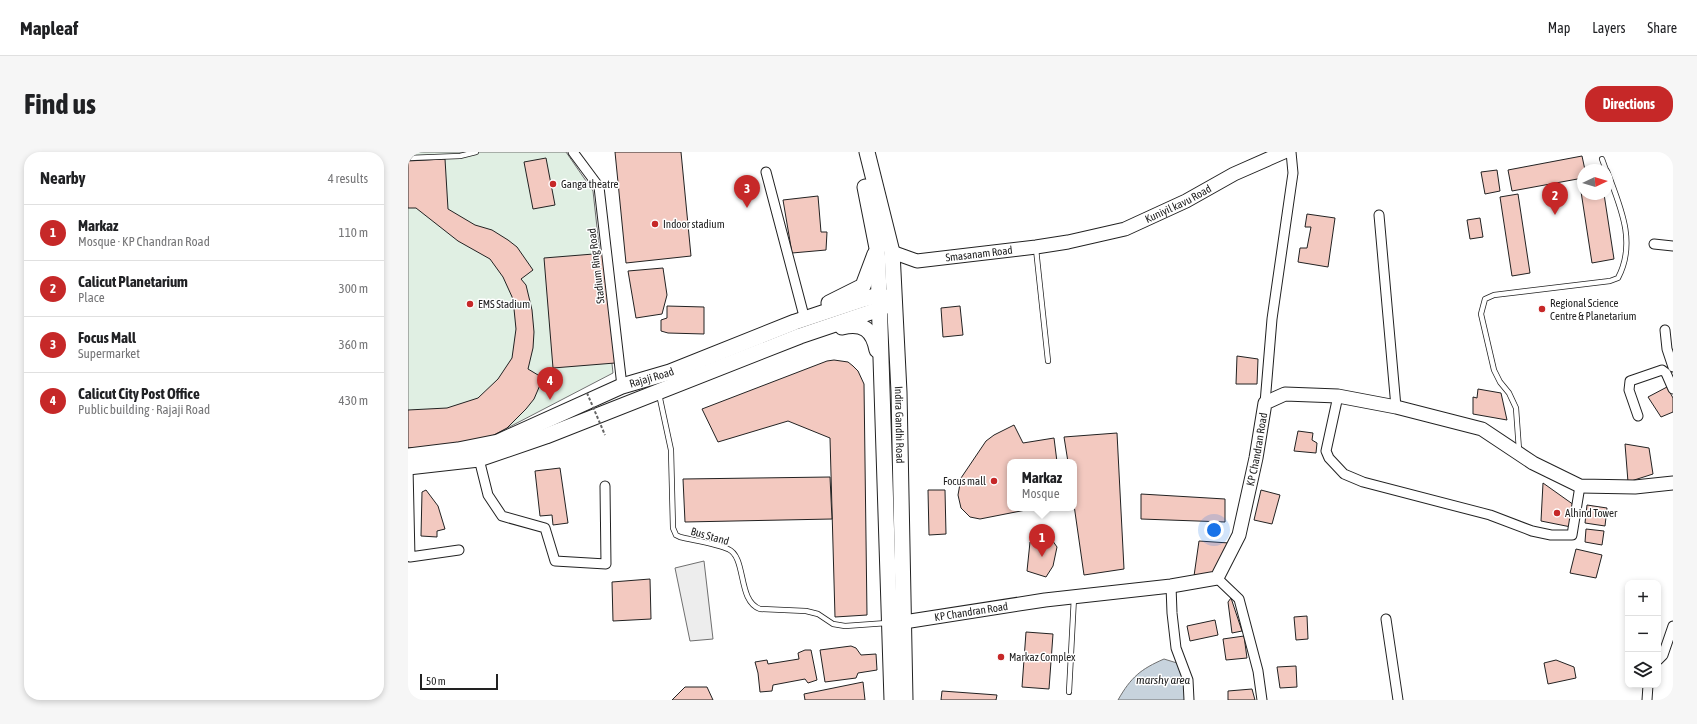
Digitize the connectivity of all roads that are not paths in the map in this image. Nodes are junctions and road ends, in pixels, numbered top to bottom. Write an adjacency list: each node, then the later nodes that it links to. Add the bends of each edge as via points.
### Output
1 (476, 152): 7 (lane, via 460,156)
2 (573, 152): 25 (street, Stadium Ring Road, via 599,187)
3 (857, 152): 17 (main road, Indira Gandhi Road, via 870,208)
4 (867, 152): 17 (main road, Indira Gandhi Road)
5 (1284, 152): 13 (street, Kuniyil kavu Road, via 1125,229)
6 (1291, 152): 29 (street, via 1293,172 1272,320)
7 (408, 158)
8 (1602, 159): 9 (lane)
9 (1604, 164)
10 (766, 172): 20 (street)
11 (1613, 187): 32 (lane, via 1624,216 1627,248 1624,267 1618,278 1494,295 1485,299 1482,314 1494,370 1516,408)
12 (1378, 215): 30 (street)
13 (1068, 242): 16 (street, Smasanam Road)
14 (1654, 244): 15 (street)
15 (1673, 246)
16 (1036, 247): 17 (street, Smasanam Road, via 917,261); 22 (lane)
17 (885, 250): 18 (main road, Indira Gandhi Road); 19 (main road, Indira Gandhi Road); 20 (main road, via 863,286)
18 (895, 300): 19 (main road, Rajaji Road); 44 (main road, Indira Gandhi Road, via 899,392)
19 (879, 302): 20 (main road, Rajaji Road); 24 (main road, Indira Gandhi Road)
20 (800, 325): 24 (main road, via 862,326 875,340); 25 (main road, Rajaji Road, via 670,372); 27 (main road)
21 (1665, 330): 23 (street, via 1667,349)
22 (1048, 361)
23 (1673, 366)
24 (881, 369): 44 (main road, Indira Gandhi Road)
25 (622, 386): 33 (main road, Rajaji Road, via 498,442)
26 (1673, 389): 31 (street, via 1662,370 1630,381 1629,390)
27 (659, 392): 34 (main road); 44 (lane, Bus Stand, via 671,450 673,528 676,535 729,549 736,556 748,599 753,606 760,609 806,611 818,614 832,624 845,626)
28 (1338, 396): 29 (street, KP Chandran Road, via 1285,394); 30 (street, KP Chandran Road); 38 (street, via 1326,451 1344,474 1363,482 1490,515 1532,531 1551,535 1572,535)
29 (1265, 403): 40 (street, KP Chandran Road, via 1239,535)
30 (1396, 407): 32 (street, KP Chandran Road, via 1482,429)
31 (1638, 416)
32 (1519, 454): 38 (street, KP Chandran Road)
33 (408, 456)
34 (480, 459): 35 (main road); 37 (street, via 488,495 502,516 545,528 555,561 606,564)
35 (408, 467): 39 (street, via 410,557)
36 (1673, 483): 38 (street, KP Chandran Road, via 1635,487)
37 (605, 486)
38 (1580, 486)
39 (459, 550)
40 (1217, 578): 41 (street, KP Chandran Road); 52 (street, via 1238,599 1258,671)
41 (1171, 586): 42 (street, KP Chandran Road); 51 (street, via 1176,648 1188,680)
42 (1074, 598): 44 (street, KP Chandran Road); 48 (lane)
43 (1386, 619): 53 (street)
44 (897, 622): 49 (main road, Indira Gandhi Road); 50 (main road, Indira Gandhi Road)
45 (1673, 626): 46 (street)
46 (1661, 658)
47 (1648, 688): 54 (street)
48 (1069, 692)
49 (892, 700)
50 (904, 700)
51 (1189, 700)
52 (1262, 700)
53 (1398, 700)
54 (1647, 700)

